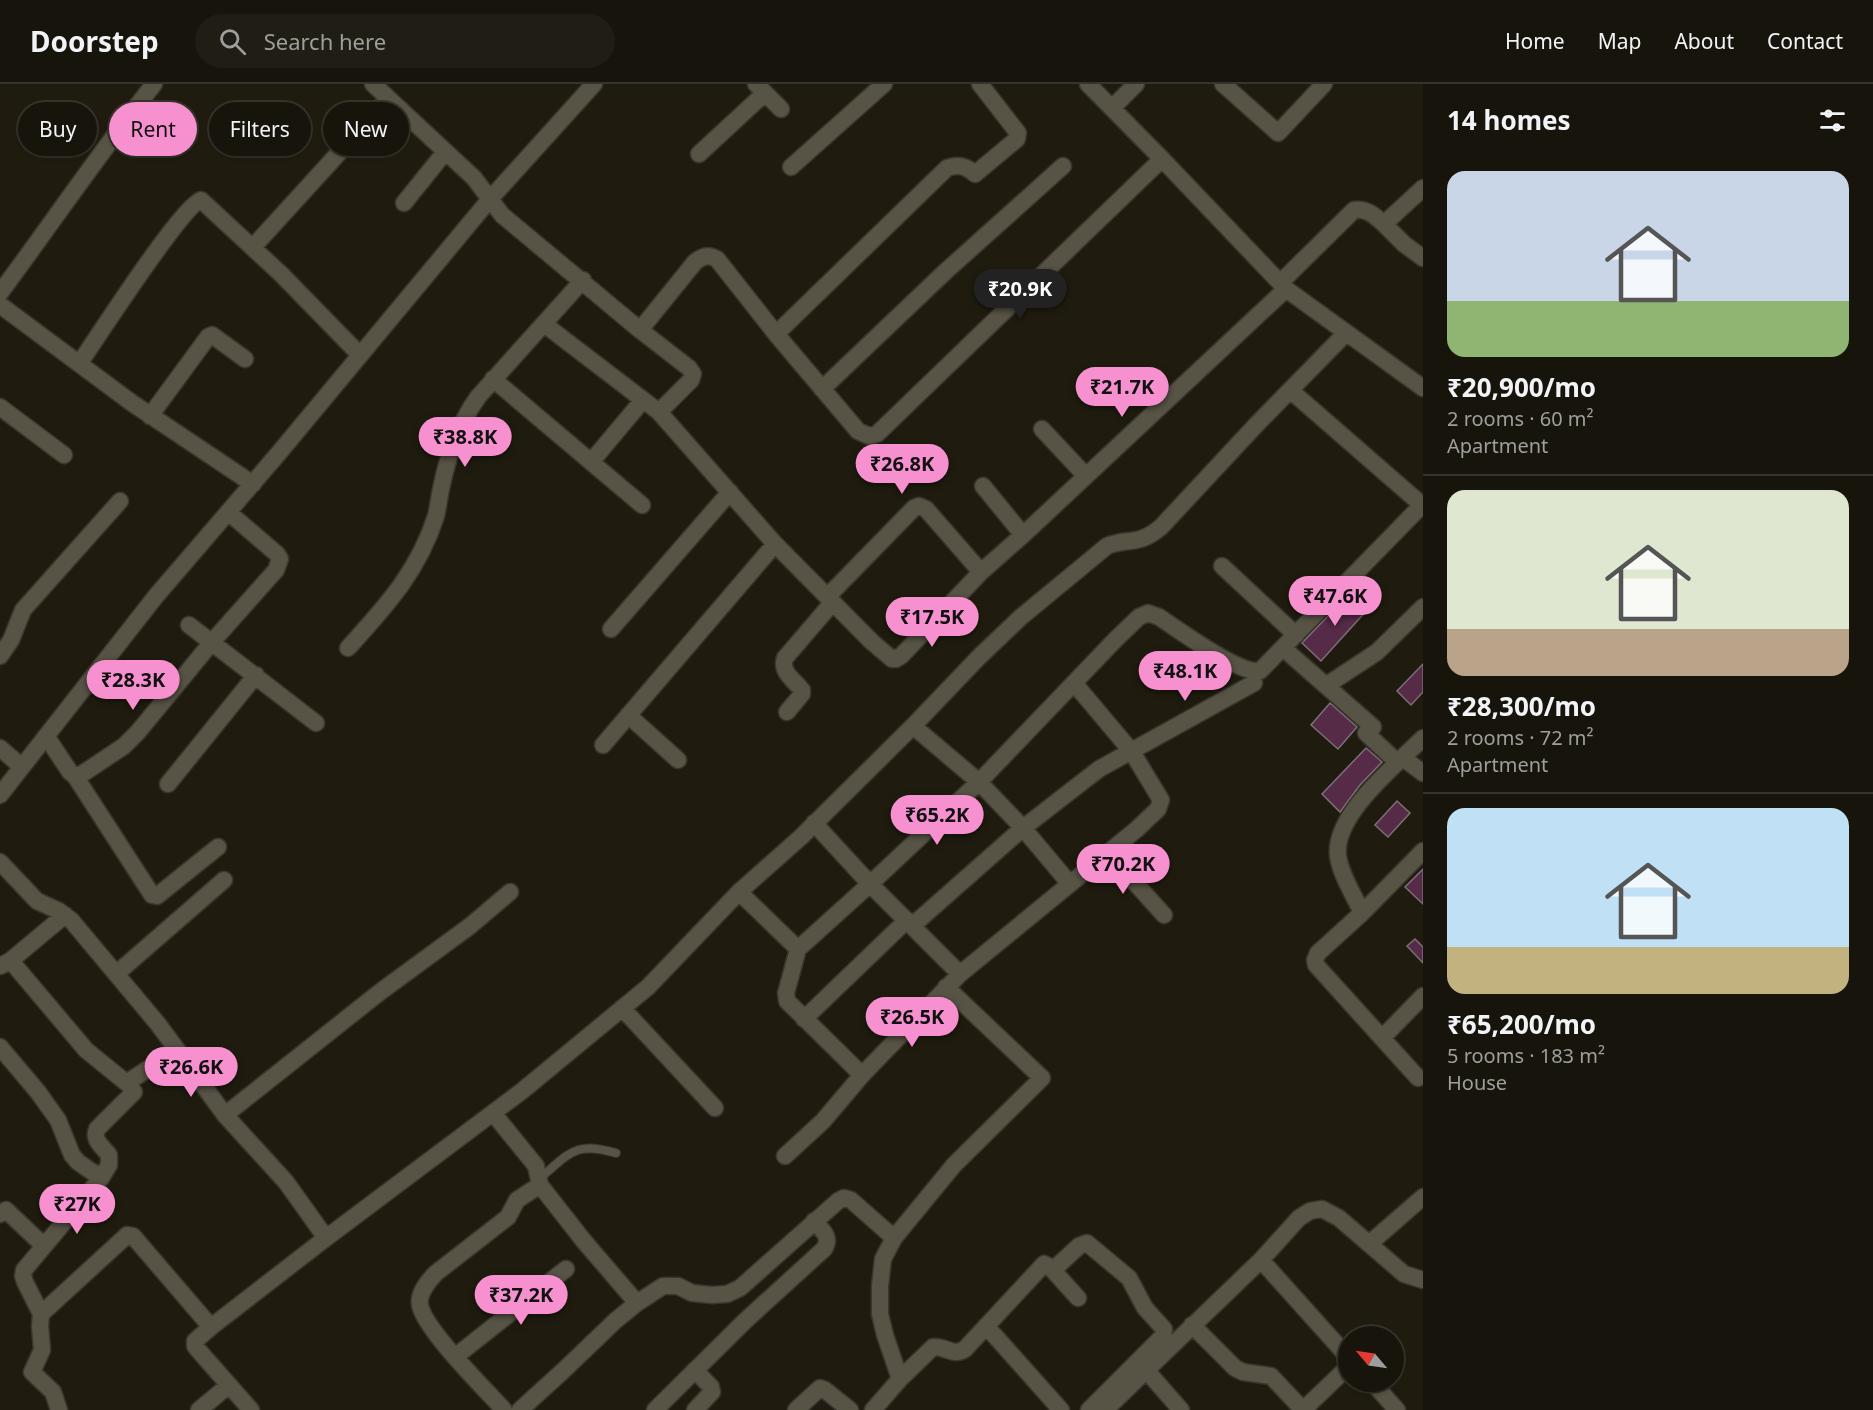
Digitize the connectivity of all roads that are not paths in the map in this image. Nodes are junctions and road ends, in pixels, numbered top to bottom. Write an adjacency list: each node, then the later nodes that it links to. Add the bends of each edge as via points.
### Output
1 (154, 84): 26 (street)
2 (594, 84): 19 (street)
3 (884, 84): 17 (street)
4 (980, 84): 31 (street, via 1014,127 1017,139 975,174 956,165 947,168)
5 (1088, 84): 11 (street)
6 (1136, 84): 11 (street)
7 (1223, 84): 8 (street, via 1278,133)
8 (1324, 84)
9 (760, 89): 12 (street); 14 (street)
10 (383, 90): 13 (street); 22 (street)
11 (1112, 108): 15 (street)
12 (781, 109)
13 (445, 152): 19 (street); 20 (street)
14 (699, 154)
15 (1162, 159): 25 (street); 37 (street, via 877,434 869,436 858,431)
16 (1063, 166): 37 (street)
17 (791, 167)
18 (1423, 188): 21 (street)
19 (490, 199): 24 (street, via 502,215); 32 (street)
20 (404, 203)
21 (1384, 225): 23 (street); 25 (street, via 1372,213 1354,210)
22 (252, 247): 32 (street); 34 (street, via 210,207 201,200 195,202)
23 (1423, 258)
24 (583, 280): 28 (street); 29 (street)
25 (1283, 286): 30 (street); 46 (street)
26 (0, 293)
27 (0, 305): 34 (street)
28 (544, 324): 35 (street); 39 (street)
29 (640, 330): 31 (street, via 695,262 702,256 711,256); 41 (street, via 693,374)
30 (1346, 333): 36 (street); 38 (street)
31 (776, 334): 37 (street)
32 (360, 355): 47 (street)
33 (245, 358): 42 (street, via 212,335 208,337)
34 (79, 364): 42 (street)
35 (493, 379): 45 (street); 64 (street, via 457,433 436,515 407,578)
36 (1423, 388)
37 (822, 389)
38 (1290, 390): 52 (street); 74 (street, via 1161,527 1142,540 1107,546 1021,617)
39 (643, 400): 41 (street); 45 (street)
40 (0, 407): 44 (street)
41 (659, 412): 49 (street)
42 (150, 416): 47 (street)
43 (1042, 429): 46 (street)
44 (64, 455)
45 (591, 462): 51 (street)
46 (1085, 475): 54 (street)
47 (252, 484): 53 (street)
48 (983, 486): 54 (street)
49 (730, 492): 55 (street); 61 (street)
50 (120, 501): 66 (street, via 23,610)
51 (642, 505)
52 (1423, 505): 62 (street)
53 (228, 512): 63 (street, via 280,559 276,570); 75 (street)
54 (1023, 535): 57 (street)
55 (775, 544): 58 (street); 72 (street)
56 (1222, 566): 62 (street)
57 (981, 572): 58 (street, via 896,659 886,656); 58 (street, via 926,509 919,506)
58 (831, 599): 71 (street, via 785,658 785,671 802,690)
59 (1423, 607): 70 (street, via 1377,652)
60 (189, 625): 63 (street)
61 (611, 630)
62 (1296, 635): 65 (street)
63 (212, 642): 67 (street); 84 (street, via 124,746)
64 (348, 648)
65 (1283, 648): 68 (street, via 1260,671 1252,672 1149,613 1138,617); 70 (street)
66 (0, 656)
67 (256, 675): 73 (street); 86 (street)
68 (1074, 683): 79 (street); 85 (street)
69 (1254, 683): 79 (street)
70 (1327, 685): 80 (street, via 1397,762)
71 (787, 712)
72 (628, 715): 77 (street); 81 (street)
73 (316, 723)
74 (913, 726): 85 (street); 88 (street)
75 (46, 736): 82 (street); 84 (street)
76 (1423, 738): 80 (street)
77 (603, 745)
78 (0, 747): 82 (street)
79 (1132, 752): 89 (street, via 1099,769); 92 (street, via 1161,800 1152,816)
80 (1403, 758): 83 (street); 99 (street, via 1349,816 1341,831 1341,867)
81 (678, 760)
82 (21, 766): 87 (street)
83 (1423, 773)
84 (75, 776): 90 (street, via 152,895 157,896)
85 (979, 782): 89 (street); 95 (street)
86 (168, 784)
87 (0, 795)
88 (814, 823): 95 (street); 98 (street)
89 (1023, 828): 96 (street); 102 (street)
90 (218, 847)
91 (1423, 851): 99 (street)
92 (1108, 853): 96 (street); 101 (street)
93 (0, 862): 100 (street, via 37,901)
94 (224, 880): 105 (street)
95 (870, 884): 102 (street); 103 (street)
96 (1070, 884): 106 (street)
97 (510, 892): 119 (street)
98 (739, 892): 103 (street); 109 (street, via 648,987)
99 (1362, 913): 111 (street, via 1315,960)
100 (65, 915): 104 (street); 105 (street)
101 (1164, 915)
102 (910, 923): 106 (street); 110 (street)
103 (798, 949): 110 (street, via 786,993 787,1001)
104 (5, 964): 116 (street, via 86,1050)
105 (116, 974): 113 (street)
106 (960, 974): 107 (street)
107 (946, 987): 114 (street); 128 (street, via 1042,1078 954,1165)
108 (1423, 996): 111 (street)
109 (622, 1008): 117 (street); 118 (street)
110 (804, 1019): 114 (street)
111 (1382, 1038): 115 (street)
112 (0, 1047): 122 (street, via 58,1119 72,1155)
113 (177, 1050): 116 (street); 119 (street)
114 (862, 1075): 121 (street, via 823,1121)
115 (1418, 1078)
116 (129, 1085): 122 (street, via 132,1095 95,1134 109,1155)
117 (715, 1108)
118 (493, 1113): 123 (street, via 536,1166); 127 (street)
119 (225, 1115): 127 (street, via 286,1182)
120 (616, 1153): 123 (lane, via 598,1148 572,1151)
121 (784, 1156)
122 (102, 1178): 130 (street)
123 (540, 1181): 136 (street, via 583,1240); 142 (street, via 517,1200 508,1218 436,1273 423,1291 423,1312)
124 (1423, 1197): 129 (street)
125 (0, 1214): 130 (street, via 6,1210)
126 (814, 1221): 128 (street, via 844,1198); 136 (street, via 740,1288 712,1295 663,1286); 143 (street, via 826,1234 824,1249)
127 (326, 1238): 140 (street)
128 (894, 1238): 146 (street, via 883,1259 880,1314)
129 (1370, 1244): 131 (street, via 1322,1209 1299,1218); 134 (street, via 1404,1274)
130 (44, 1246): 137 (street, via 23,1276)
131 (1261, 1260): 138 (street); 141 (street)
132 (566, 1269): 142 (street)
133 (1053, 1270): 135 (street); 139 (street, via 1047,1264 1041,1266); 148 (street, via 1087,1243 1130,1278 1145,1308 1164,1329 1163,1336)
134 (1423, 1280)
135 (1078, 1298)
136 (637, 1303): 154 (street)
137 (41, 1314): 140 (street, via 127,1235 133,1236); 150 (street, via 42,1350 32,1372 53,1392)
138 (1192, 1325): 144 (street); 164 (street, via 1235,1368 1271,1376)
139 (986, 1326): 146 (street, via 959,1353 933,1347); 160 (street)
140 (211, 1327): 147 (street, via 198,1337 195,1346)
141 (1338, 1347)
142 (456, 1356): 153 (street)
143 (695, 1370): 155 (street); 156 (street, via 712,1392)
144 (1146, 1370): 148 (street); 163 (street)
145 (1338, 1377): 164 (street)
146 (900, 1379): 159 (street)
147 (229, 1385): 151 (street); 152 (street)
148 (1115, 1392): 161 (street); 162 (street)
149 (1381, 1392): 165 (street)
150 (59, 1410)
151 (199, 1410)
152 (251, 1410)
153 (504, 1410)
154 (520, 1410)
155 (655, 1410)
156 (695, 1410)
157 (796, 1410): 158 (street, via 820,1388)
158 (850, 1410)
159 (873, 1410)
160 (1061, 1410)
161 (1089, 1410)
162 (1105, 1410)
163 (1181, 1410)
164 (1303, 1410)
165 (1397, 1410)

